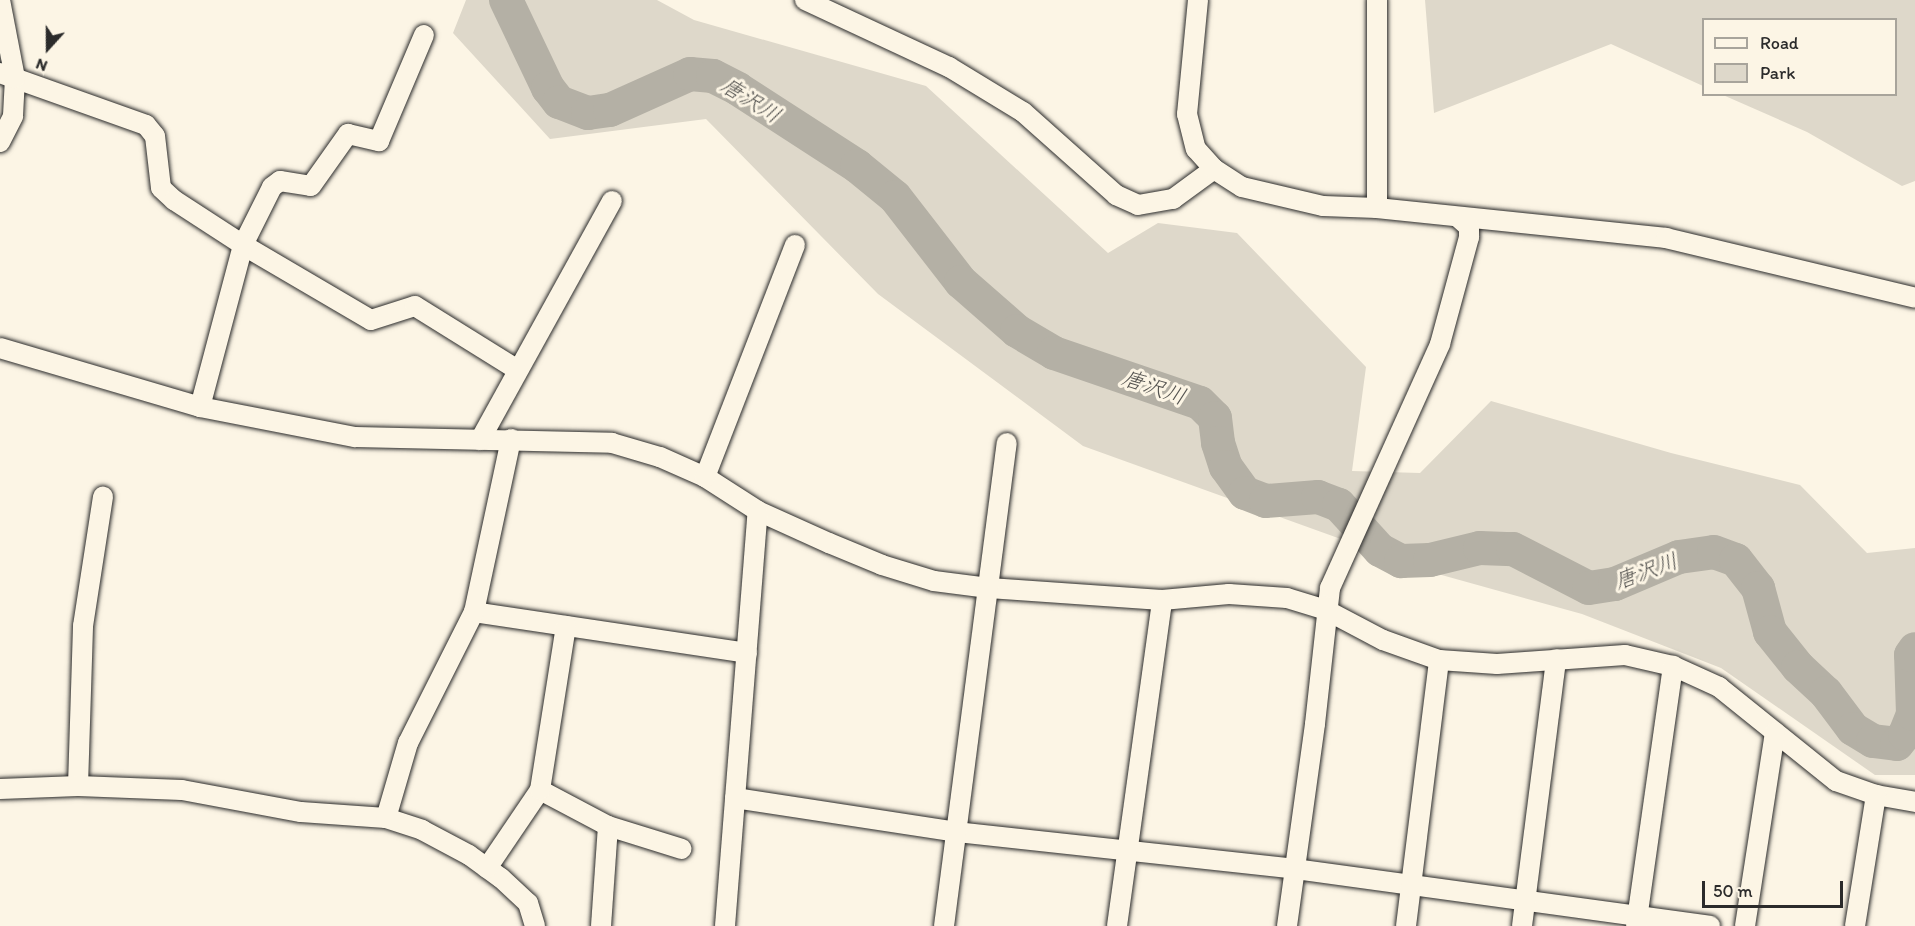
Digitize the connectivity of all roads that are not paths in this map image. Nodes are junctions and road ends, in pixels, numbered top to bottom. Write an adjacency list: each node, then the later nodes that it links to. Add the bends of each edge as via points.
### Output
1 (0, 0): 6 (street)
2 (806, 0): 8 (street, via 950,67 1023,112 1116,195 1138,205 1173,199)
3 (1198, 0): 8 (street, via 1187,114 1196,149)
4 (1377, 0): 10 (street)
5 (424, 34): 12 (street, via 379,141 348,134 311,186 280,181 272,187)
6 (8, 75): 7 (street, via 13,116); 12 (street, via 146,125 155,136 161,188)
7 (0, 142)
8 (1214, 169): 10 (street, via 1242,188 1323,206)
9 (612, 201): 16 (street)
10 (1377, 208): 11 (street)
11 (1458, 217): 14 (street, via 1666,238); 26 (street, via 1469,227 1469,237 1440,344 1330,588)
12 (243, 245): 16 (street, via 371,320 415,306); 17 (street)
13 (795, 245): 21 (street)
14 (1915, 298)
15 (0, 348): 17 (street)
16 (518, 370): 19 (street)
17 (201, 407): 19 (street, via 355,437)
18 (511, 439): 19 (street); 21 (street, via 612,443 660,457); 27 (street)
19 (480, 440)
20 (1007, 443): 24 (street)
21 (705, 477): 23 (street)
22 (103, 497): 34 (street, via 83,626)
23 (758, 512): 24 (street, via 882,565 934,581); 29 (street)
24 (989, 588): 25 (street); 42 (street)
25 (1162, 600): 26 (street, via 1229,594 1287,598); 44 (street)
26 (1326, 610): 31 (street, via 1383,640); 46 (street, via 1323,661)
27 (474, 612): 28 (street); 40 (street, via 408,743)
28 (566, 627): 29 (street); 36 (street)
29 (747, 654): 38 (street)
30 (1556, 659): 31 (street, via 1497,664); 32 (street, via 1625,655); 48 (street)
31 (1439, 660): 47 (street)
32 (1673, 666): 33 (street, via 1719,687); 49 (street)
33 (1775, 732): 37 (street, via 1836,781); 59 (street)
34 (78, 786): 35 (street); 40 (street, via 182,790 301,812)
35 (0, 789)
36 (540, 790): 41 (street); 45 (street)
37 (1876, 795): 39 (street); 60 (street)
38 (735, 798): 42 (street); 52 (street)
39 (1915, 802)
40 (386, 818): 45 (street, via 422,830)
41 (608, 826): 43 (street); 51 (street)
42 (956, 832): 44 (street); 53 (street)
43 (682, 849)
44 (1127, 850): 46 (street); 54 (street)
45 (487, 868): 50 (street, via 528,903)
46 (1295, 869): 47 (street); 55 (street)
47 (1411, 885): 48 (street); 56 (street)
48 (1525, 901): 49 (street); 57 (street)
49 (1636, 921): 58 (street)
50 (535, 926)
51 (601, 926)
52 (725, 926)
53 (944, 926)
54 (1117, 926)
55 (1287, 926)
56 (1406, 926)
57 (1522, 926)
58 (1710, 926)
59 (1745, 926)
60 (1855, 926)

